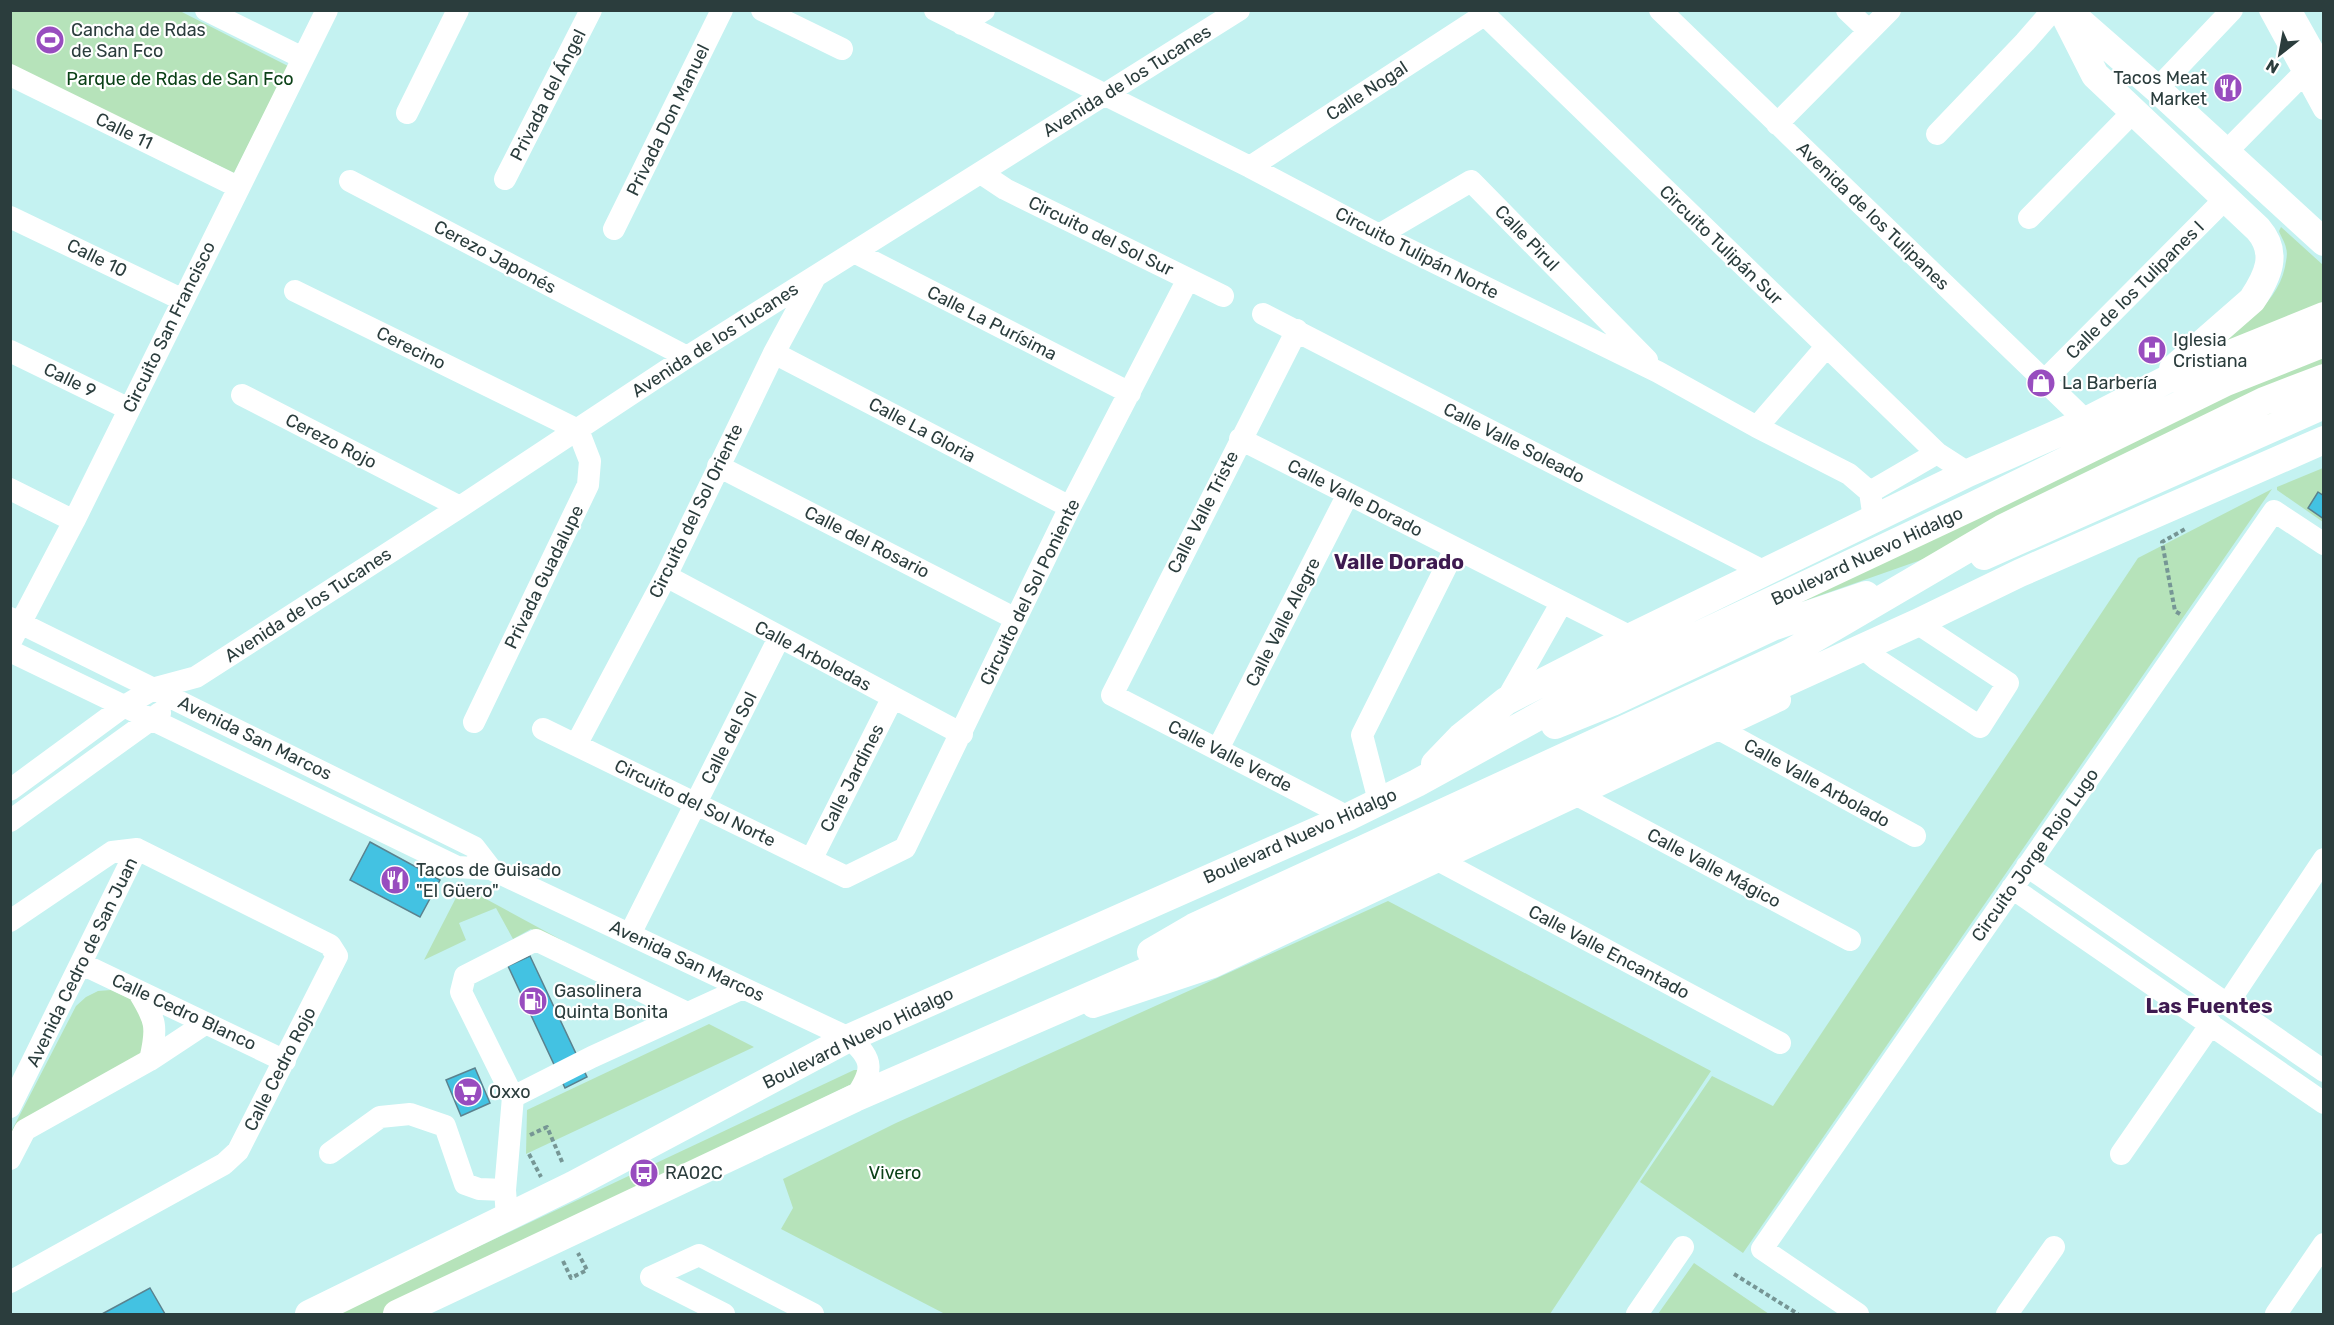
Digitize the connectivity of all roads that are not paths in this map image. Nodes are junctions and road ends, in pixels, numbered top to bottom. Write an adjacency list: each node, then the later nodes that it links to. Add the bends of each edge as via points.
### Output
1 (207, 10): 25 (street)
2 (327, 10): 25 (street, Circuito San Francisco)
3 (458, 10): 32 (street)
4 (591, 10): 38 (street, Privada del Ángel)
5 (722, 10): 44 (street, Privada Don Manuel)
6 (762, 10): 24 (street)
7 (935, 10): 21 (street, Circuito Tulipán Norte)
8 (984, 10): 21 (street)
9 (1239, 10): 29 (street, Avenida de los Tucanes)
10 (1660, 10): 33 (street, Avenida de los Tulipanes)
11 (1846, 10): 22 (street)
12 (1890, 10): 22 (street)
13 (2052, 10): 34 (street)
14 (2062, 10): 31 (main road, via 2095,75)
15 (2067, 10): 28 (main road)
16 (2232, 10): 28 (street)
17 (2270, 10): 27 (street)
18 (2287, 10): 27 (main road)
19 (2310, 10): 23 (main road)
20 (1482, 13): 36 (street, Calle Nogal); 57 (street, Circuito Tulipán Sur)
21 (963, 24): 29 (street, Circuito Tulipán Norte)
22 (1869, 32): 33 (street)
23 (2324, 35)
24 (842, 49)
25 (303, 58): 40 (street, Circuito San Francisco)
26 (10, 75): 40 (street, Calle 11)
27 (2314, 75): 30 (street); 35 (street)
28 (2157, 89): 35 (main road)
29 (1105, 96): 36 (street, Circuito Tulipán Norte); 37 (street, Avenida de los Tucanes)
30 (2324, 109)
31 (2134, 111): 41 (main road); 43 (street)
32 (407, 113)
33 (1777, 124): 64 (street, Avenida de los Tulipanes)
34 (1938, 134)
35 (2226, 152): 45 (main road)
36 (1250, 167): 46 (street, Circuito Tulipán Norte)
37 (981, 173): 47 (street, Avenida de los Tucanes); 49 (street, Circuito del Sol Sur, via 1005,189)
38 (505, 179)
39 (350, 181): 60 (street, Cerezo Japonés)
40 (238, 187): 52 (street, Circuito San Francisco)
41 (2226, 198): 63 (main road, via 2267,239 2270,261 2252,300 2174,367); 64 (street, Calle de los Tulipanes I)
42 (10, 217): 52 (street, Calle 10)
43 (2029, 218)
44 (614, 229)
45 (2317, 233)
46 (1378, 235): 62 (street, Circuito Tulipán Norte); 62 (street, Calle Pirul, via 1471,181)
47 (854, 252): 48 (street, Avenida de los Tucanes); 66 (street, Calle La Purísima)
48 (814, 277): 59 (street, Circuito del Sol Oriente); 60 (street, Avenida de los Tucanes)
49 (1188, 279): 51 (street, Circuito del Sol Sur); 66 (street, Circuito del Sol Poniente)
50 (295, 291): 72 (street, Cerecino)
51 (1223, 296)
52 (183, 300): 69 (street, Circuito San Francisco)
53 (1263, 314): 55 (street, Calle Valle Soleado)
54 (2324, 316): 63 (main road)
55 (1297, 330): 73 (street, Calle Valle Triste); 86 (street, Calle Valle Soleado)
56 (2324, 343): 111 (main road, Boulevard Nuevo Hidalgo, via 2226,382 1610,677)
57 (1826, 347): 71 (street); 75 (street, Circuito Tulipán Sur)
58 (10, 351): 69 (street, Calle 9)
59 (774, 352): 76 (street, Circuito del Sol Oriente); 82 (street, Calle La Gloria)
60 (687, 357): 72 (street, Avenida de los Tucanes)
61 (2324, 368): 65 (main road, Boulevard Nuevo Hidalgo)
62 (1658, 372): 71 (street, Circuito Tulipán Norte)
63 (2166, 380): 70 (main road)
64 (2043, 382): 70 (street, Avenida de los Tulipanes)
65 (2312, 382): 140 (main road, Boulevard Nuevo Hidalgo, via 2264,401 2002,528 1788,654 1194,927)
66 (1130, 393): 82 (street, Circuito del Sol Poniente)
67 (242, 395): 81 (street, Cerezo Rojo)
68 (2324, 405): 111 (main road, Boulevard Nuevo Hidalgo, via 1998,551 1772,627 1612,702)
69 (129, 409): 83 (street, Circuito San Francisco)
70 (2086, 421): 77 (main road)
71 (1757, 427): 80 (street, Circuito Tulipán Norte, via 1849,474)
72 (578, 430): 81 (street, Avenida de los Tucanes); 105 (street, Privada Guadalupe, via 591,461 588,485)
73 (1240, 439): 79 (street, Calle Valle Dorado); 99 (street, Calle Valle Triste)
74 (2324, 440): 91 (main road, Boulevard Nuevo Hidalgo, via 2020,573)
75 (1937, 453): 77 (street, Circuito Tulipán Sur); 80 (street)
76 (718, 466): 87 (street, Circuito del Sol Oriente); 89 (street, Calle del Rosario)
77 (1968, 473): 80 (main road)
78 (10, 489): 83 (street)
79 (1348, 494): 85 (street, Calle Valle Dorado); 110 (street, Calle Valle Alegre)
80 (1872, 505): 86 (main road)
81 (460, 507): 97 (street, Avenida de los Tucanes)
82 (1070, 507): 89 (street, Circuito del Sol Poniente)
83 (74, 521): 90 (street, Circuito San Francisco)
84 (2324, 544): 123 (street, Circuito Jorge Rojo Lugo, via 2274,511)
85 (1455, 549): 88 (street, Calle Valle Dorado); 114 (street, via 1362,735)
86 (1765, 572): 93 (main road)
87 (666, 576): 92 (street, Calle Arboledas); 109 (street, Circuito del Sol Oriente)
88 (1562, 602): 93 (street, Calle Valle Dorado); 102 (street)
89 (1016, 619): 108 (street, Circuito del Sol Poniente)
90 (16, 620): 94 (street, Circuito San Francisco); 98 (street, Avenida San Marcos)
91 (1917, 623): 95 (main road, Boulevard Nuevo Hidalgo); 95 (street, via 2008,683 1980,727)
92 (779, 638): 100 (street, Calle Arboledas); 115 (street, Calle del Sol)
93 (1630, 638): 102 (main road)
94 (10, 643)
95 (1862, 647): 107 (street, Boulevard Nuevo Hidalgo, via 1796,692); 140 (main road, Boulevard Nuevo Hidalgo)
96 (10, 651): 103 (street, Avenida San Marcos)
97 (196, 676): 98 (street, Avenida de los Tucanes); 101 (street, Avenida de los Tucanes)
98 (155, 688): 101 (street, Avenida San Marcos); 103 (street, Avenida de los Tucanes)
99 (1112, 695): 110 (street, Calle Valle Verde)
100 (893, 697): 108 (street, Calle Arboledas); 121 (street, Calle Jardines)
101 (178, 700): 104 (street, Avenida de los Tucanes); 124 (street, Avenida San Marcos, via 474,847)
102 (1506, 700): 111 (main road, via 1461,737)
103 (123, 706): 104 (street, Avenida San Marcos); 112 (street, Avenida de los Tucanes)
104 (150, 720): 117 (street, Avenida de los Tucanes); 124 (street, Avenida San Marcos, via 458,867)
105 (474, 722)
106 (543, 729): 109 (street, Circuito del Sol Norte)
107 (1719, 729): 113 (street, Boulevard Nuevo Hidalgo); 118 (street, Calle Valle Arbolado)
108 (962, 734): 125 (street, Circuito del Sol Poniente, via 906,848)
109 (576, 745): 115 (street, Circuito del Sol Norte)
110 (1218, 749): 116 (street, Calle Valle Verde)
111 (1418, 783): 114 (main road, Boulevard Nuevo Hidalgo)
112 (10, 790)
113 (1579, 795): 122 (street, Boulevard Nuevo Hidalgo); 130 (street, Calle Valle Mágico)
114 (1379, 801): 116 (main road, Boulevard Nuevo Hidalgo)
115 (696, 803): 121 (street, Circuito del Sol Norte); 129 (street, Calle del Sol)
116 (1347, 817): 139 (main road, Boulevard Nuevo Hidalgo)
117 (10, 821)
118 (1915, 836)
119 (137, 849): 127 (street, via 112,852); 132 (street, Avenida Cedro de San Juan); 143 (street, Calle Cedro Rojo, via 335,950 337,956)
120 (2324, 859): 135 (street)
121 (811, 860): 125 (street, Circuito del Sol Norte)
122 (1438, 860): 140 (street, Boulevard Nuevo Hidalgo, via 1213,967); 141 (street, Calle Valle Encantado)
123 (2027, 866): 126 (street, Circuito Jorge Rojo Lugo); 128 (street)
124 (492, 869): 129 (street, Avenida San Marcos)
125 (846, 877)
126 (2012, 888): 131 (street); 163 (street, Circuito Jorge Rojo Lugo, via 1762,1249)
127 (10, 921)
128 (2122, 931): 131 (street); 135 (street)
129 (630, 934): 133 (street, Avenida San Marcos)
130 (1850, 940)
131 (2107, 953): 138 (street)
132 (82, 964): 134 (street, Calle Cedro Blanco); 148 (street, Avenida Cedro de San Juan)
133 (743, 988): 136 (street); 139 (street, Avenida San Marcos)
134 (138, 991): 137 (street, Calle Cedro Blanco); 142 (street, via 152,1013 156,1035)
135 (2228, 1003): 144 (street)
136 (687, 1013): 146 (street); 146 (street, via 536,940 465,976 461,992)
137 (206, 1023): 142 (street); 143 (street, Calle Cedro Blanco)
138 (2211, 1024): 145 (street); 150 (street)
139 (849, 1038): 147 (street, via 869,1060 867,1080); 152 (main road, Boulevard Nuevo Hidalgo, via 573,1185)
140 (989, 1041): 147 (main road, Boulevard Nuevo Hidalgo)
141 (1780, 1043)
142 (150, 1060): 151 (street, via 25,1130)
143 (285, 1061): 156 (street, Calle Cedro Rojo, via 238,1151 224,1164)
144 (2324, 1071)
145 (2320, 1094)
146 (513, 1097): 152 (street)
147 (855, 1098): 159 (main road, Boulevard Nuevo Hidalgo)
148 (10, 1107)
149 (330, 1153): 152 (street, via 380,1117 410,1114 445,1126 465,1184)
150 (2121, 1154)
151 (10, 1159)
152 (506, 1204): 158 (main road, Boulevard Nuevo Hidalgo)
153 (1683, 1247): 162 (street)
154 (2054, 1247): 164 (street)
155 (2321, 1250): 165 (street)
156 (10, 1282)
157 (774, 1306): 160 (street, via 699,1255 651,1277); 161 (street)
158 (309, 1314)
159 (397, 1314)
160 (724, 1314)
161 (813, 1314)
162 (1637, 1314)
163 (1858, 1314)
164 (2007, 1314)
165 (2276, 1314)

